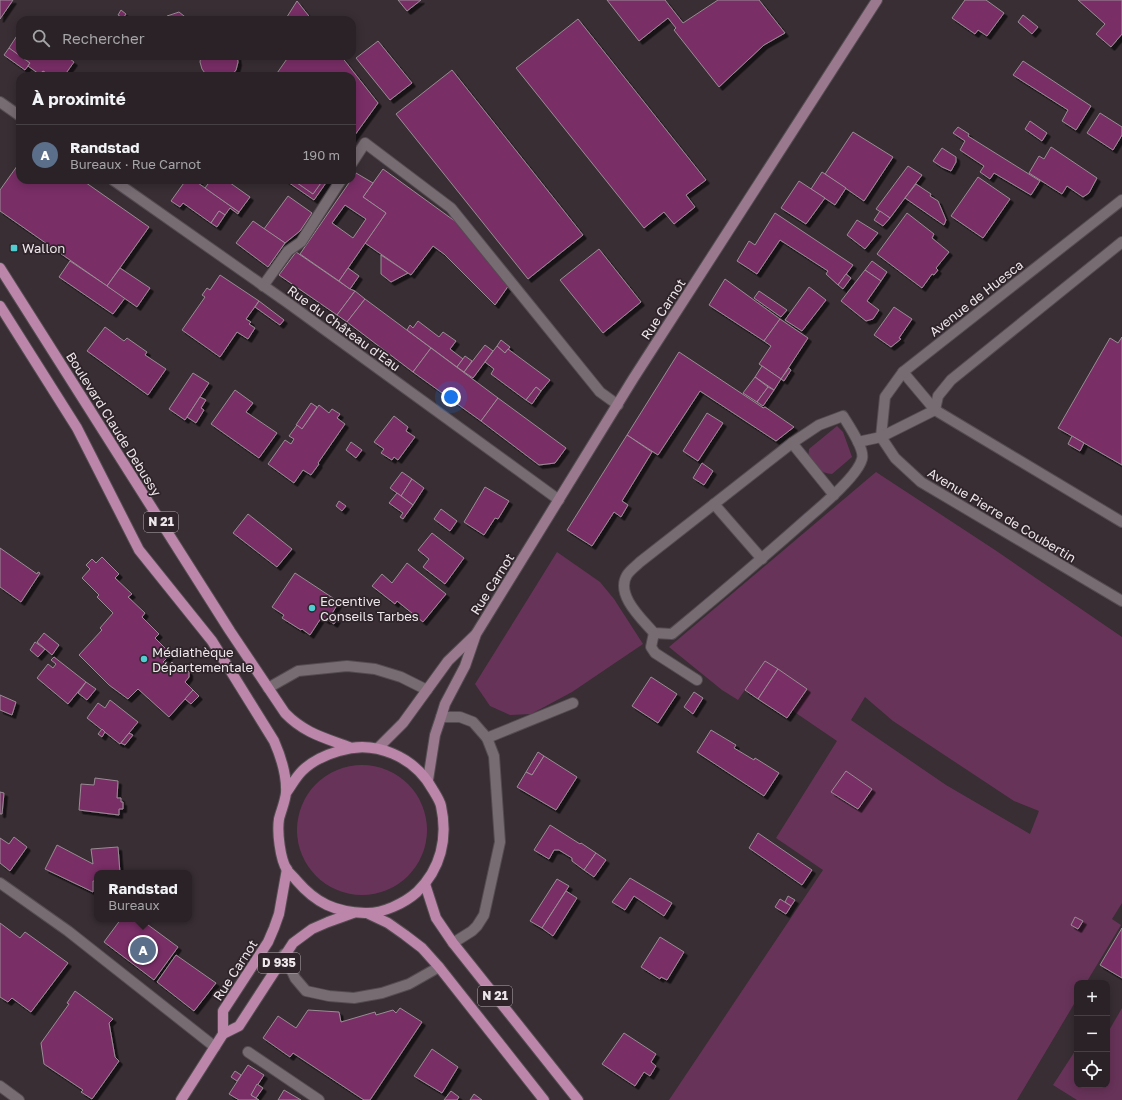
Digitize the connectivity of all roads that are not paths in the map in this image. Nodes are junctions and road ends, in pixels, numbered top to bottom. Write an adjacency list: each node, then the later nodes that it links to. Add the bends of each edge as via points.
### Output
1 (876, 0): 13 (main road, Rue Carnot)
2 (0, 102): 3 (street)
3 (16, 113)
4 (356, 157): 13 (street, via 365,143 451,208 600,392)
5 (119, 184): 10 (street, Rue du Château d'Eau)
6 (338, 184): 10 (street, via 301,242 288,251)
7 (1122, 200): 12 (street, Avenue de Huesca)
8 (1122, 242): 14 (street, via 951,380 938,396)
9 (0, 268): 27 (main road, Boulevard Claude Debussy / N 21)
10 (263, 286): 19 (street, Rue du Château d'Eau)
11 (0, 306): 35 (main road, N 21, via 77,428 139,550 212,641 271,735 282,759)
12 (903, 372): 14 (street); 15 (street, Avenue de Huesca, via 885,397)
13 (618, 405): 19 (main road, Rue Carnot)
14 (935, 410): 15 (street); 21 (street)
15 (881, 437): 16 (street); 23 (street, Avenue Pierre de Coubertin, via 895,458 921,482)
16 (858, 442): 17 (street, via 843,416 819,425); 18 (street, via 862,450 862,459 857,469)
17 (792, 443): 18 (street); 20 (street)
18 (834, 495): 22 (street)
19 (559, 500): 25 (main road, Rue Carnot)
20 (714, 504): 22 (street); 24 (street, via 627,575 624,594)
21 (1122, 522)
22 (762, 559): 24 (street, via 672,634)
23 (1122, 601)
24 (654, 633): 26 (street, via 651,647 655,653)
25 (476, 634): 28 (main road, Rue Carnot, via 448,661); 30 (main road, Rue Carnot, via 465,666)
26 (697, 680)
27 (268, 688): 28 (street, via 298,671 347,666 375,669 401,677); 32 (main road, Boulevard Claude Debussy / N 21, via 295,724)
28 (427, 690): 33 (main road, Rue Carnot, via 403,724)
29 (573, 703): 31 (street)
30 (440, 717): 31 (street, via 460,717 473,722); 34 (main road, Rue Carnot)
31 (487, 738): 41 (street, via 494,756 500,842 484,915 472,931)
32 (350, 747): 33 (main road); 35 (main road, via 324,756 302,771)
33 (378, 748): 34 (main road, via 408,762)
34 (428, 780): 38 (main road, via 441,805 445,833 439,860)
35 (286, 793): 36 (main road, via 278,821 280,849)
36 (287, 869): 39 (main road, via 308,894 329,907); 44 (main road, Rue Carnot / D 935, via 279,914 268,942 223,1011)
37 (0, 883): 45 (street, via 68,931)
38 (425, 884): 40 (main road, via 411,897 393,907); 41 (main road, N 21, via 436,918)
39 (353, 913): 40 (main road); 42 (main road, D 935, via 312,929 293,943)
40 (369, 914): 43 (main road, N 21, via 405,934)
41 (453, 943): 52 (main road, N 21)
42 (284, 954): 43 (street, via 295,978 306,991 329,996 354,998 382,993 409,984); 44 (main road, D 935, via 239,1026)
43 (439, 967): 51 (main road, N 21)
44 (224, 1034): 45 (main road, D 935)
45 (215, 1047): 49 (main road, D 935)
46 (248, 1052): 50 (street)
47 (0, 1086): 48 (street)
48 (19, 1100)
49 (181, 1100)
50 (319, 1100)
51 (544, 1100)
52 (578, 1100)

